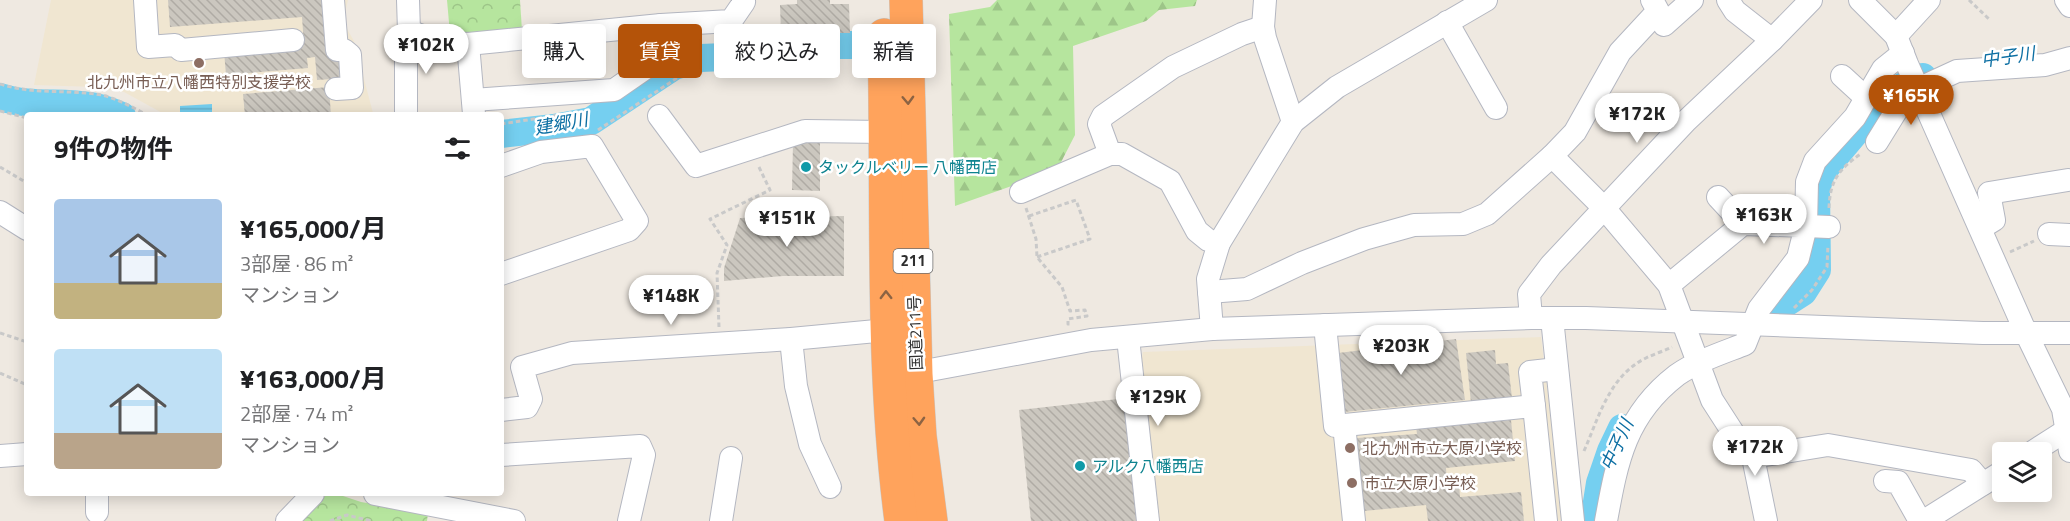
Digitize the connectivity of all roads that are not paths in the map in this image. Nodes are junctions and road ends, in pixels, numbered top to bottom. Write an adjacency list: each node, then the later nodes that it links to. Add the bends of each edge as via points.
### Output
1 (145, 0): 22 (street, via 148,47 175,45 181,50)
2 (333, 0): 30 (street, via 337,50 350,55 352,88)
3 (408, 0): 21 (street)
4 (743, 0): 18 (street, via 731,21)
5 (883, 0): 37 (highway, 国道211号 / 211)
6 (906, 0): 67 (highway, 国道211号 / 211, one-way to 67)
7 (1265, 0): 19 (street)
8 (1486, 0): 17 (street)
9 (1692, 0): 16 (street)
10 (1728, 0): 23 (street, via 1735,11)
11 (1811, 0): 23 (street)
12 (1860, 0): 25 (street)
13 (1929, 0): 25 (street)
14 (2066, 0): 15 (street)
15 (2070, 6)
16 (1658, 12): 40 (street, via 1620,52 1575,132)
17 (1447, 22): 33 (street); 36 (street, via 1337,87)
18 (678, 24)
19 (1263, 27): 36 (street); 39 (street, via 1173,68 1103,116 1099,124)
20 (618, 29): 24 (street)
21 (409, 31): 24 (street, via 438,42); 34 (street)
22 (292, 40)
23 (1772, 40): 45 (street, via 1686,121)
24 (468, 44): 32 (street)
25 (1902, 51): 29 (street); 31 (street, via 1883,69)
26 (2070, 58): 29 (street, via 2045,65 1957,71)
27 (1842, 76): 31 (street)
28 (631, 78): 32 (street, via 614,90)
29 (1918, 88): 38 (street, via 1898,108); 50 (street)
30 (336, 89)
31 (1866, 98): 49 (street, via 1855,117 1815,161 1808,182)
32 (474, 108)
33 (1496, 108)
34 (406, 112)
35 (659, 116): 37 (street, via 696,166 805,131)
36 (1293, 122): 51 (street)
37 (885, 132): 59 (highway, 国道211号 / 211, one-way to 37)
38 (1877, 142)
39 (1110, 154): 43 (street); 51 (street, via 1122,154 1170,181 1197,231)
40 (1552, 156): 45 (street); 54 (street, via 1487,214 1463,224 1414,225 1353,243 1247,289)
41 (504, 165): 52 (street, via 541,152 592,146 637,221 629,230)
42 (2068, 180): 50 (street, via 1989,193 1994,220)
43 (1021, 192)
44 (1718, 197): 47 (street)
45 (1604, 208): 53 (street); 55 (street, via 1529,294)
46 (0, 212): 48 (street)
47 (1743, 224): 49 (street); 53 (street)
48 (24, 227)
49 (1817, 227): 57 (street)
50 (1981, 228): 62 (street)
51 (1219, 243): 54 (street, via 1208,279)
52 (504, 273)
53 (1669, 285): 60 (street)
54 (1209, 292): 58 (street)
55 (1542, 318): 56 (street); 60 (street); 66 (street)
56 (1325, 325): 58 (street); 70 (street, via 1335,426)
57 (1751, 326): 60 (street); 62 (street); 65 (street, via 1745,344)
58 (1212, 329): 63 (street)
59 (887, 330): 64 (street); 67 (highway, 国道211号 / 211)
60 (1687, 331): 65 (street)
61 (2070, 333): 62 (street)
62 (2027, 335): 71 (street, via 2063,409)
63 (1128, 338): 67 (street, via 1091,340); 94 (street)
64 (791, 339): 69 (street, via 572,353 522,367 531,399 527,406); 81 (street, via 796,386 810,444)
65 (1700, 363): 76 (street, via 1713,400 1741,445); 98 (street, via 1678,375 1637,419 1622,446)
66 (1557, 369): 68 (street, via 1530,372); 97 (street)
67 (903, 375): 92 (highway, 国道211号 / 211, via 894,461); 93 (highway, 国道211号 / 211, one-way to 93, via 920,436)
68 (1534, 406): 70 (street); 96 (street)
69 (504, 410)
70 (1344, 425): 95 (street)
71 (2069, 436): 72 (street)
72 (2052, 444)
73 (24, 454): 75 (street)
74 (504, 455): 90 (street, via 640,446 644,454)
75 (0, 456)
76 (1754, 457): 80 (street, via 1828,445 1971,470); 99 (street)
77 (730, 458): 91 (street)
78 (1992, 478): 80 (street)
79 (1885, 480): 100 (street, via 1898,482)
80 (1983, 484): 87 (street)
81 (830, 487)
82 (311, 496): 88 (street)
83 (396, 496): 84 (street)
84 (418, 498): 86 (street)
85 (477, 503): 86 (street); 89 (street)
86 (439, 514)
87 (1949, 514): 100 (street)
88 (287, 521)
89 (513, 521)
90 (629, 521)
91 (721, 521)
92 (901, 521)
93 (931, 521)
94 (1148, 521)
95 (1354, 521)
96 (1546, 521)
97 (1573, 521)
98 (1606, 521)
99 (1766, 521)
100 (1922, 521)

